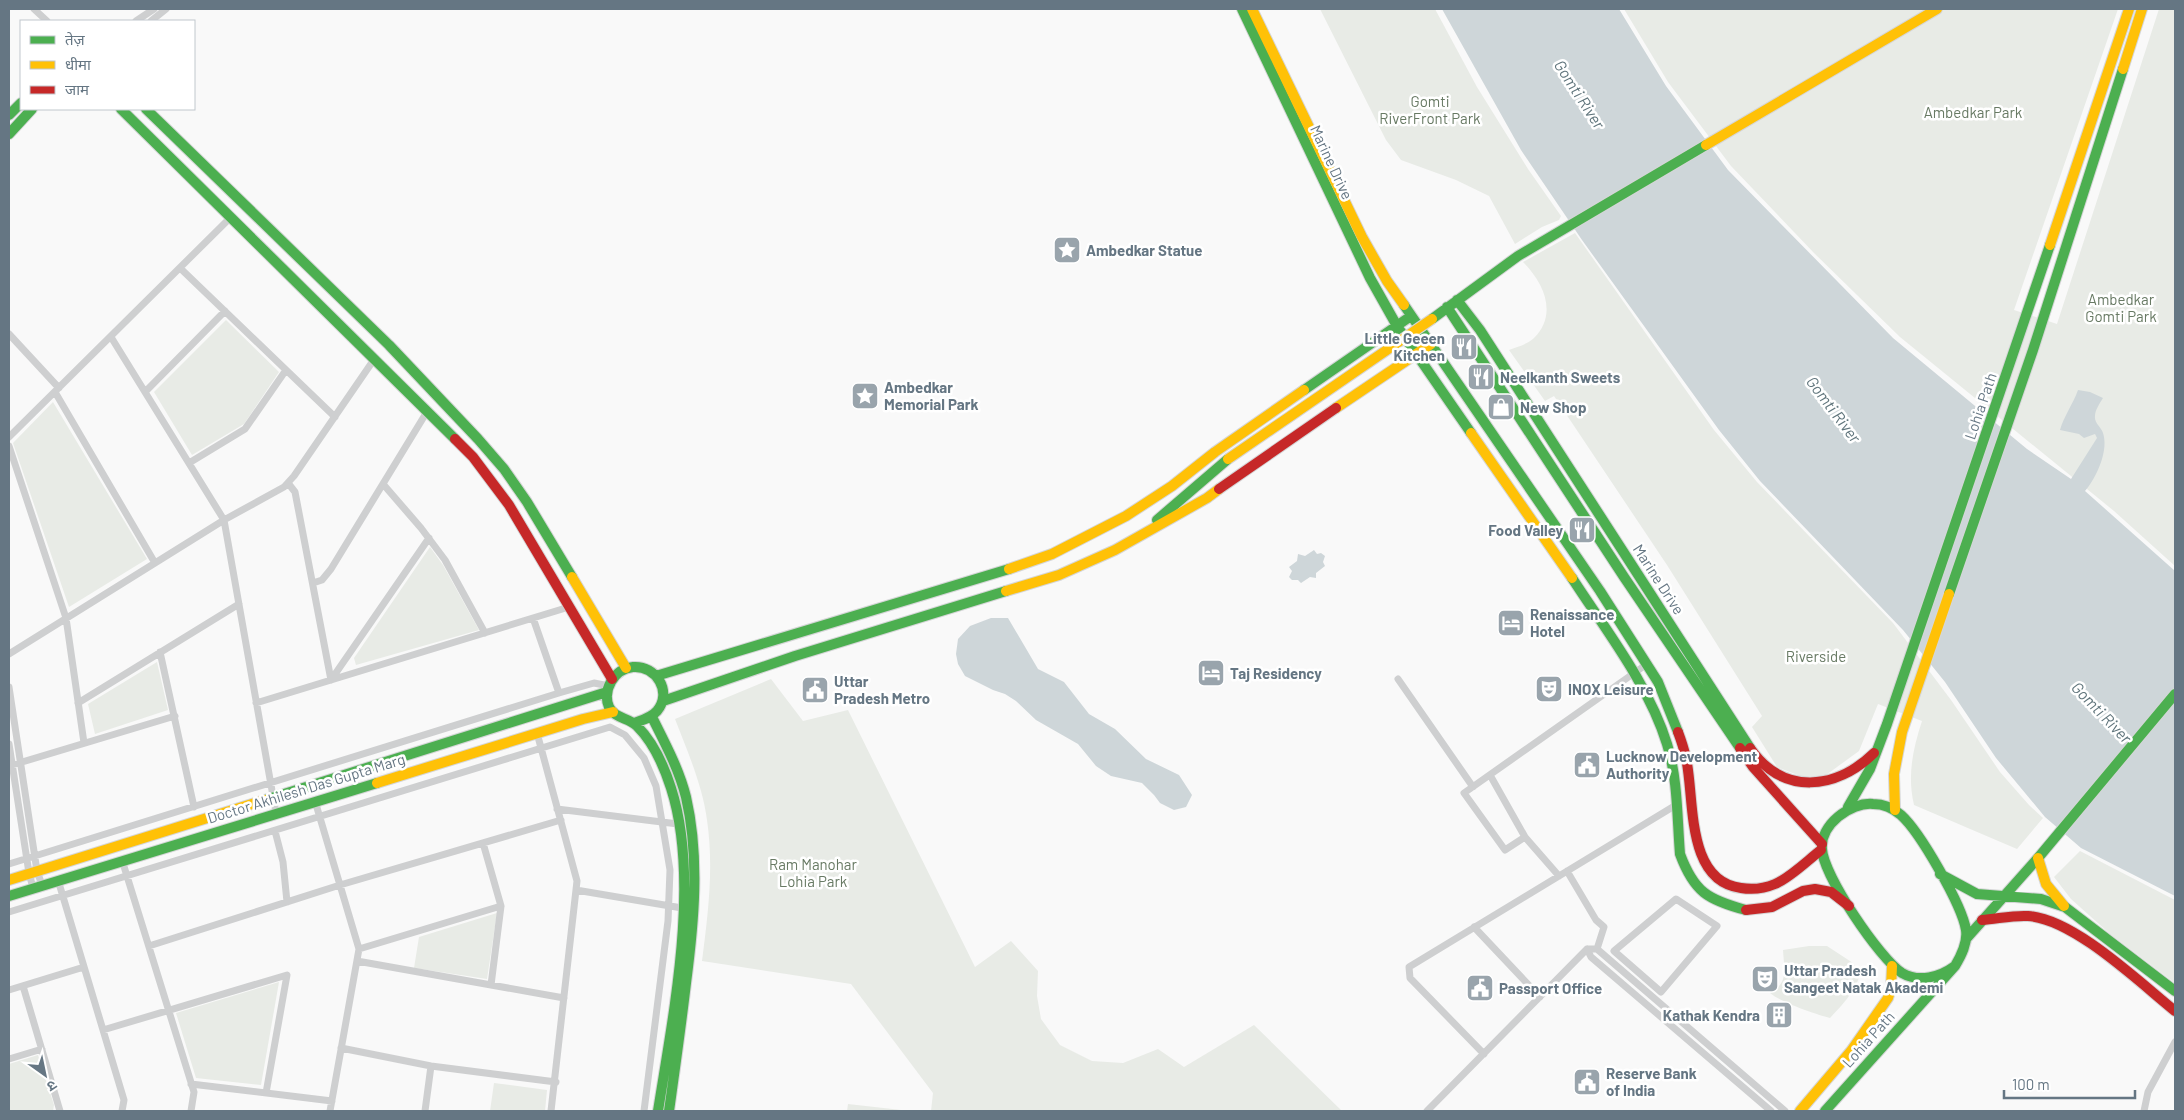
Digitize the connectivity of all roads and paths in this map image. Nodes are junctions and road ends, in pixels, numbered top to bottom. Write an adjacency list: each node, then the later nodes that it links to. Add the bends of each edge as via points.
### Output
1 (34, 9): 9 (street)
2 (154, 9): 10 (street)
3 (166, 9): 11 (street)
4 (1242, 9): 24 (street, Marine Drive, via 1370,278)
5 (1252, 9): 23 (street, Marine Drive, via 1362,237)
6 (1936, 9): 20 (street, via 1518,256)
7 (2129, 9): 75 (street, Lohia Path)
8 (2142, 9): 87 (street, via 2033,350 1902,732 1894,774)
9 (46, 20)
10 (138, 20)
11 (153, 20)
12 (20, 104): 16 (street)
13 (31, 110): 17 (street)
14 (122, 110): 18 (street)
15 (147, 110): 55 (street, via 388,346 478,439 527,502)
16 (9, 116)
17 (9, 134)
18 (231, 217): 19 (street); 29 (street)
19 (180, 268): 22 (street); 26 (street)
20 (1457, 300): 21 (street); 75 (street, Marine Drive, via 1480,330 1752,751 1771,771 1794,782 1819,783 1844,776 1864,764)
21 (1447, 307): 37 (street, bridge); 96 (street, Marine Drive, via 1753,767)
22 (225, 311): 30 (street); 32 (street)
23 (1411, 316): 24 (street); 27 (street, Marine Drive)
24 (1397, 326): 28 (street, Marine Drive); 39 (street, via 1215,452)
25 (9, 334): 31 (street)
26 (111, 337): 31 (street); 32 (street)
27 (1431, 344): 28 (street); 54 (street, Marine Drive)
28 (1417, 354): 44 (street, via 1255,462 1207,498); 56 (street, Marine Drive, via 1569,573)
29 (375, 358): 33 (street); 34 (street)
30 (286, 370): 34 (street); 38 (street, via 245,430)
31 (57, 390): 35 (street); 45 (street)
32 (145, 392): 38 (street)
33 (428, 410): 41 (street); 48 (street, via 473,457 495,486)
34 (335, 417): 40 (street)
35 (9, 437)
36 (9, 446): 49 (street)
37 (1228, 459): 39 (street); 44 (street)
38 (189, 463): 42 (street)
39 (1191, 474): 57 (street, via 1099,532 1027,564)
40 (288, 483): 42 (street); 46 (street, via 295,492)
41 (383, 484): 43 (street); 46 (street, via 332,569 322,580)
42 (224, 520): 45 (street); 47 (street)
43 (429, 538): 51 (street, via 445,560); 59 (street)
44 (1133, 539): 64 (street, via 1059,576 795,656)
45 (155, 563): 49 (street)
46 (313, 583): 59 (street)
47 (239, 604): 52 (street); 66 (street)
48 (569, 607): 50 (street); 60 (street)
49 (66, 618): 53 (street); 65 (street)
50 (533, 618): 51 (street); 62 (street)
51 (485, 633): 59 (street)
52 (160, 652): 65 (street); 68 (street)
53 (9, 654)
54 (1647, 664): 56 (street); 96 (street, Marine Drive, via 1675,721 1686,758 1696,840 1707,868 1724,883 1739,889 1767,888 1784,879)
55 (626, 668): 57 (street, via 642,668); 60 (street)
56 (1633, 674): 78 (street); 83 (street, Marine Drive, via 1656,715 1667,744)
57 (656, 676): 64 (street, via 662,687)
58 (1398, 679): 80 (street)
59 (332, 680): 66 (street)
60 (609, 686): 62 (street, via 594,683); 67 (street, via 608,703); 81 (street, Doctor Akhilesh Das Gupta Marg)
61 (9, 688): 76 (street)
62 (559, 693): 79 (street)
63 (2175, 694): 98 (street)
64 (663, 700): 69 (street)
65 (78, 703): 72 (street)
66 (256, 703): 79 (street)
67 (613, 712): 70 (street, via 619,718); 71 (street, Doctor Akhilesh Das Gupta Marg)
68 (175, 716): 72 (street); 84 (street)
69 (652, 717): 70 (street); 161 (street, via 675,762 686,798 695,887 693,934)
70 (634, 723): 92 (street, via 663,765)
71 (537, 733): 74 (street); 82 (street, Doctor Akhilesh Das Gupta Marg)
72 (84, 743): 76 (street)
73 (9, 744): 77 (street)
74 (541, 748): 86 (street); 89 (street); 91 (street, via 610,727 625,734 644,758 656,786)
75 (1878, 749): 85 (street, Lohia Path, via 1870,770)
76 (21, 762): 77 (street); 97 (street)
77 (12, 765): 99 (street)
78 (1490, 775): 80 (street); 94 (street)
79 (271, 783): 81 (street); 84 (street)
80 (1474, 787): 94 (street, via 1464,793 1505,850)
81 (273, 798): 88 (street); 103 (street, Doctor Akhilesh Das Gupta Marg)
82 (315, 801): 88 (street, Doctor Akhilesh Das Gupta Marg); 89 (street)
83 (1676, 805): 102 (street); 118 (street, Marine Drive, via 1678,841 1684,865 1696,886 1712,900 1734,908 1757,910 1772,907 1803,892 1822,889)
84 (194, 807): 97 (street)
85 (1848, 807): 87 (street, via 1862,803); 96 (street, Lohia Path, via 1830,825)
86 (557, 809): 90 (street); 91 (street)
87 (1895, 810): 104 (street, via 1907,822)
88 (276, 813): 100 (street, Doctor Akhilesh Das Gupta Marg)
89 (320, 816): 93 (street); 109 (street)
90 (560, 820): 95 (street); 111 (street, via 577,881)
91 (662, 822): 92 (street); 117 (street, via 670,870)
92 (678, 824): 120 (street, via 684,881)
93 (275, 831): 105 (street); 115 (street)
94 (1525, 837): 106 (street)
95 (482, 843): 109 (street); 116 (street)
96 (1822, 847): 118 (street, via 1823,862 1829,875)
97 (35, 856): 99 (street); 103 (street)
98 (2038, 858): 114 (street); 119 (street, via 2041,875 2049,890)
99 (27, 859): 101 (street); 103 (street)
100 (122, 860): 105 (street); 108 (street, Doctor Akhilesh Das Gupta Marg)
101 (9, 864)
102 (1567, 871): 106 (street); 127 (street, via 1596,920 1604,927)
103 (33, 872): 107 (street, Doctor Akhilesh Das Gupta Marg); 110 (street)
104 (1937, 872): 114 (street, via 1977,894); 124 (street, via 1964,920)
105 (127, 875): 112 (street); 125 (street)
106 (1559, 876): 123 (street)
107 (9, 880)
108 (58, 880): 110 (street, Doctor Akhilesh Das Gupta Marg); 112 (street)
109 (340, 885): 115 (street); 128 (street)
110 (37, 887): 113 (street, Doctor Akhilesh Das Gupta Marg)
111 (576, 890): 117 (street); 139 (street)
112 (63, 895): 121 (street); 133 (street)
113 (9, 896)
114 (2002, 896): 119 (street, via 2041,899); 122 (street)
115 (287, 902): 125 (street)
116 (501, 906): 128 (street); 134 (street)
117 (668, 906): 120 (street); 159 (street)
118 (1850, 906): 131 (street)
119 (2065, 907): 137 (street)
120 (682, 908): 160 (street, via 675,995)
121 (9, 912)
122 (1982, 920): 124 (street); 141 (street, via 2028,916 2052,920 2080,936)
123 (1474, 927): 138 (street); 146 (street, via 1409,967 1410,978)
124 (1966, 938): 132 (street, Lohia Path)
125 (149, 946): 140 (street)
126 (1587, 949): 127 (street); 138 (street); 163 (street, via 1591,957)
127 (1597, 949): 164 (street)
128 (359, 950): 130 (street)
129 (1614, 951): 129 (street, via 1676,899 1717,926 1661,992)
130 (357, 961): 134 (street); 144 (street)
131 (1892, 966): 132 (street, via 1902,974 1925,978 1941,975); 165 (street, Lohia Path, via 1888,998 1851,1051)
132 (1955, 966): 166 (street, Lohia Path)
133 (84, 967): 135 (street); 142 (street)
134 (491, 985): 139 (street)
135 (23, 986): 136 (street); 145 (street)
136 (9, 990)
137 (2175, 991)
138 (1540, 997): 146 (street)
139 (564, 998): 149 (street)
140 (169, 1010): 142 (street); 150 (street); 151 (street, via 287,975)
141 (2175, 1011)
142 (103, 1030): 154 (street, via 124,1100)
143 (2175, 1042): 167 (street, via 2148,1092)
144 (341, 1048): 148 (street); 152 (street)
145 (42, 1049): 147 (street); 153 (street)
146 (1484, 1054): 162 (street)
147 (9, 1059)
148 (431, 1066): 149 (street); 157 (street)
149 (556, 1082): 158 (street)
150 (191, 1084): 151 (street); 155 (street, via 194,1092)
151 (266, 1093): 152 (street)
152 (332, 1101): 156 (street)
153 (60, 1111)
154 (122, 1111)
155 (191, 1111)
156 (330, 1111)
157 (425, 1111)
158 (551, 1111)
159 (644, 1111)
160 (658, 1111)
161 (670, 1111)
162 (1427, 1111)
163 (1771, 1111)
164 (1785, 1111)
165 (1800, 1111)
166 (1825, 1111)
167 (2144, 1111)

